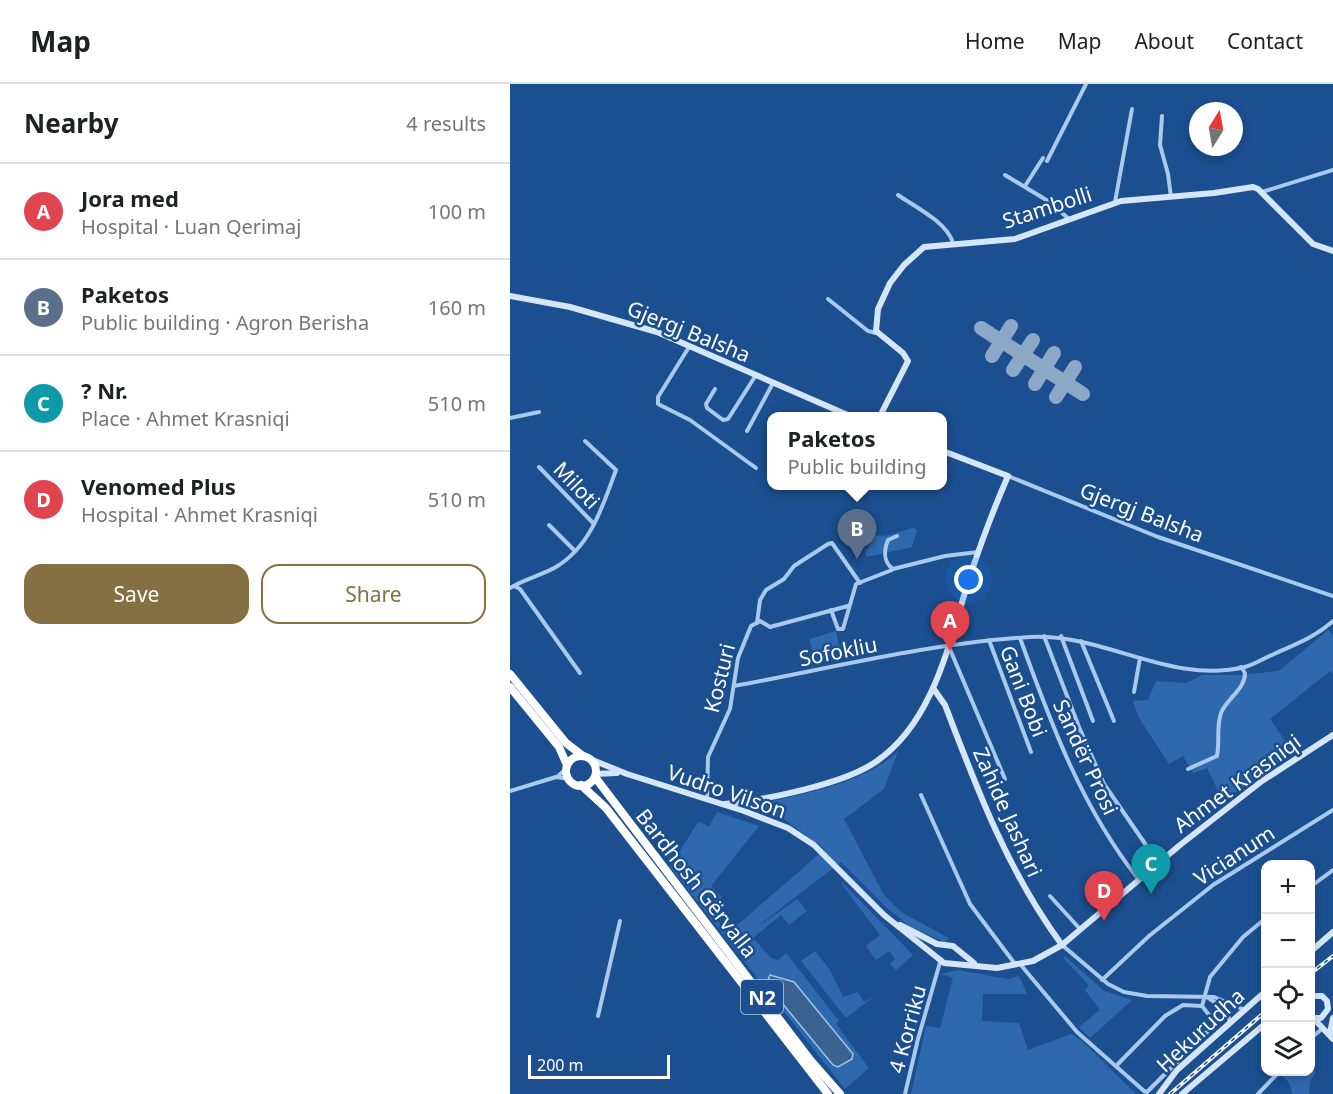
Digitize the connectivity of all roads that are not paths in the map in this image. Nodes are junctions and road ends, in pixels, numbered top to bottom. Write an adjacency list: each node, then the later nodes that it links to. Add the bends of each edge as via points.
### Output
1 (1086, 84): 6 (street, via 1045,159)
2 (1132, 109): 10 (street, Stambolli)
3 (1162, 116): 9 (street, via 1160,145)
4 (1333, 170): 7 (street)
5 (1005, 175): 6 (street)
6 (1025, 186): 11 (street)
7 (1262, 192): 9 (street, Stambolli, via 1253,187); 13 (street, via 1313,244)
8 (898, 195): 12 (street, via 936,222)
9 (1171, 197): 10 (street, Stambolli)
10 (1115, 202): 11 (street, Stambolli)
11 (1069, 219): 12 (street, Stambolli, via 1016,239)
12 (953, 243): 16 (street, Stambolli, via 921,249 900,270 878,309)
13 (1333, 251)
14 (510, 296): 17 (street, Gjergj Balsha, via 598,314)
15 (828, 299): 16 (street, via 868,332)
16 (877, 333): 24 (street, via 908,361)
17 (689, 346): 18 (street, Gjergj Balsha); 30 (street, via 658,397 658,404 690,420)
18 (756, 375): 19 (street, Gjergj Balsha); 20 (street, via 732,415 723,420 706,408)
19 (774, 383): 21 (street, Gjergj Balsha); 26 (street)
20 (715, 389)
21 (836, 410): 23 (street, Gjergj Balsha)
22 (539, 412): 25 (street)
23 (840, 412)
24 (882, 412)
25 (510, 418)
26 (747, 431)
27 (585, 441): 32 (street, via 616,470 604,508)
28 (947, 453): 31 (street, Gjergj Balsha)
29 (539, 467): 32 (street, Miloti)
30 (756, 468)
31 (1008, 476): 36 (street); 40 (street, Gjergj Balsha, via 1158,537)
32 (594, 524): 35 (street)
33 (549, 525): 35 (street)
34 (897, 536): 37 (street, via 888,540 885,553)
35 (574, 550): 39 (street, via 559,565)
36 (978, 552): 37 (street); 50 (street)
37 (893, 570): 38 (street)
38 (860, 583): 41 (street, via 854,588); 44 (street, via 838,547 828,544 766,590 760,600)
39 (512, 587): 54 (street, via 520,589)
40 (1333, 596)
41 (848, 606): 42 (street, Kosturi); 42 (street, via 846,624 840,630)
42 (831, 610): 44 (street, Kosturi, via 770,627)
43 (1333, 621): 52 (street, Sofokliu, via 1312,637)
44 (757, 623): 55 (street, Kosturi, via 751,626 742,644)
45 (1044, 636): 46 (street, Sofokliu); 47 (street, Sofokliu); 77 (street, via 1100,776)
46 (1060, 636): 49 (street, Sofokliu); 59 (street)
47 (1020, 638): 48 (street, Sofokliu); 79 (street, Sandër Prosi, via 1079,786 1110,841)
48 (989, 640): 50 (street, Sofokliu); 62 (street, Gani Bobi)
49 (1081, 640): 51 (street, Sofokliu); 60 (street)
50 (948, 644): 55 (street, Sofokliu); 57 (street); 70 (street)
51 (1140, 658): 52 (street, Sofokliu, via 1195,670); 58 (street)
52 (1241, 667): 65 (street, via 1245,680 1219,720 1217,756)
53 (510, 674): 63 (highway, N2, via 566,742)
54 (580, 674)
55 (734, 686): 74 (street, Kosturi, via 730,709 708,757)
56 (510, 687): 64 (highway, via 559,747)
57 (933, 688): 75 (street, via 901,737 868,767 813,786); 87 (street, Zahide Jashari, via 945,705 1016,876)
58 (1134, 692)
59 (1093, 721)
60 (1114, 722)
61 (1333, 735): 77 (street, Ahmet Krasniqi, via 1262,782)
62 (1031, 752)
63 (586, 758): 64 (highway, via 574,758); 66 (street); 67 (highway, N2, via 595,766)
64 (567, 767): 68 (street); 69 (highway)
65 (1188, 769)
66 (627, 774): 67 (street); 74 (street, Vudro Vilson)
67 (595, 776): 71 (highway); 118 (highway, Bardhosh Gërvalla / N2)
68 (556, 777): 69 (street); 72 (street)
69 (569, 779): 71 (highway, N2)
70 (1005, 779)
71 (581, 785): 117 (highway, Bardhosh Gërvalla / N2, via 606,808)
72 (510, 790)
73 (921, 795): 93 (street, via 970,904)
74 (707, 800): 75 (street, Vudro Vilson)
75 (722, 804): 83 (street, Vudro Vilson, via 775,822 801,836 825,854)
76 (1333, 810): 96 (street, Vicianum, via 1201,893)
77 (1159, 864): 79 (street, Ahmet Krasniqi)
78 (1333, 870): 80 (street)
79 (1139, 880): 85 (street, Ahmet Krasniqi)
80 (1315, 885)
81 (1050, 896): 85 (street)
82 (620, 921): 106 (street)
83 (892, 921): 88 (street, Vudro Vilson, via 930,942); 91 (street, Vudro Vilson)
84 (1261, 922): 98 (street, via 1209,977)
85 (1080, 929): 87 (street, Ahmet Krasniqi)
86 (1333, 932): 89 (street)
87 (1062, 945): 93 (street, Ahmet Krasniqi); 96 (street)
88 (946, 946): 90 (street, via 952,946); 91 (street, via 940,953)
89 (1315, 948)
90 (958, 953): 92 (street); 94 (street)
91 (941, 959): 92 (street, Ahmet Krasniqi); 95 (street, 4 Korriku)
92 (952, 964): 94 (street, Ahmet Krasniqi); 95 (street, 4 Korriku)
93 (1018, 965): 94 (street, Ahmet Krasniqi); 115 (street, via 1077,1032)
94 (982, 967)
95 (938, 971): 119 (street, 4 Korriku)
96 (1102, 980): 98 (street, via 1124,992 1147,996)
97 (1333, 993): 101 (street)
98 (1204, 995): 103 (street); 104 (street); 110 (street, via 1226,1010)
99 (1261, 996): 104 (street, Hekurudha)
100 (1315, 996): 101 (street)
101 (1322, 996): 105 (street)
102 (1333, 1002): 105 (street)
103 (1202, 1006): 115 (street, via 1183,1005 1166,1016); 115 (street, via 1213,1026 1147,1092)
104 (1245, 1010): 110 (street, Hekurudha)
105 (1328, 1011): 108 (street); 114 (street)
106 (598, 1016)
107 (1333, 1018): 114 (street)
108 (1315, 1019)
109 (1315, 1021): 112 (street)
110 (1230, 1022): 120 (street, Hekurudha, via 1177,1070)
111 (1261, 1027): 121 (street, Hekurudha)
112 (1324, 1027): 113 (street); 114 (street)
113 (1315, 1036)
114 (1332, 1036)
115 (1116, 1066)
116 (1274, 1076): 122 (street)
117 (828, 1094)
118 (840, 1094)
119 (905, 1094)
120 (1159, 1094)
121 (1182, 1094)
122 (1258, 1094)

